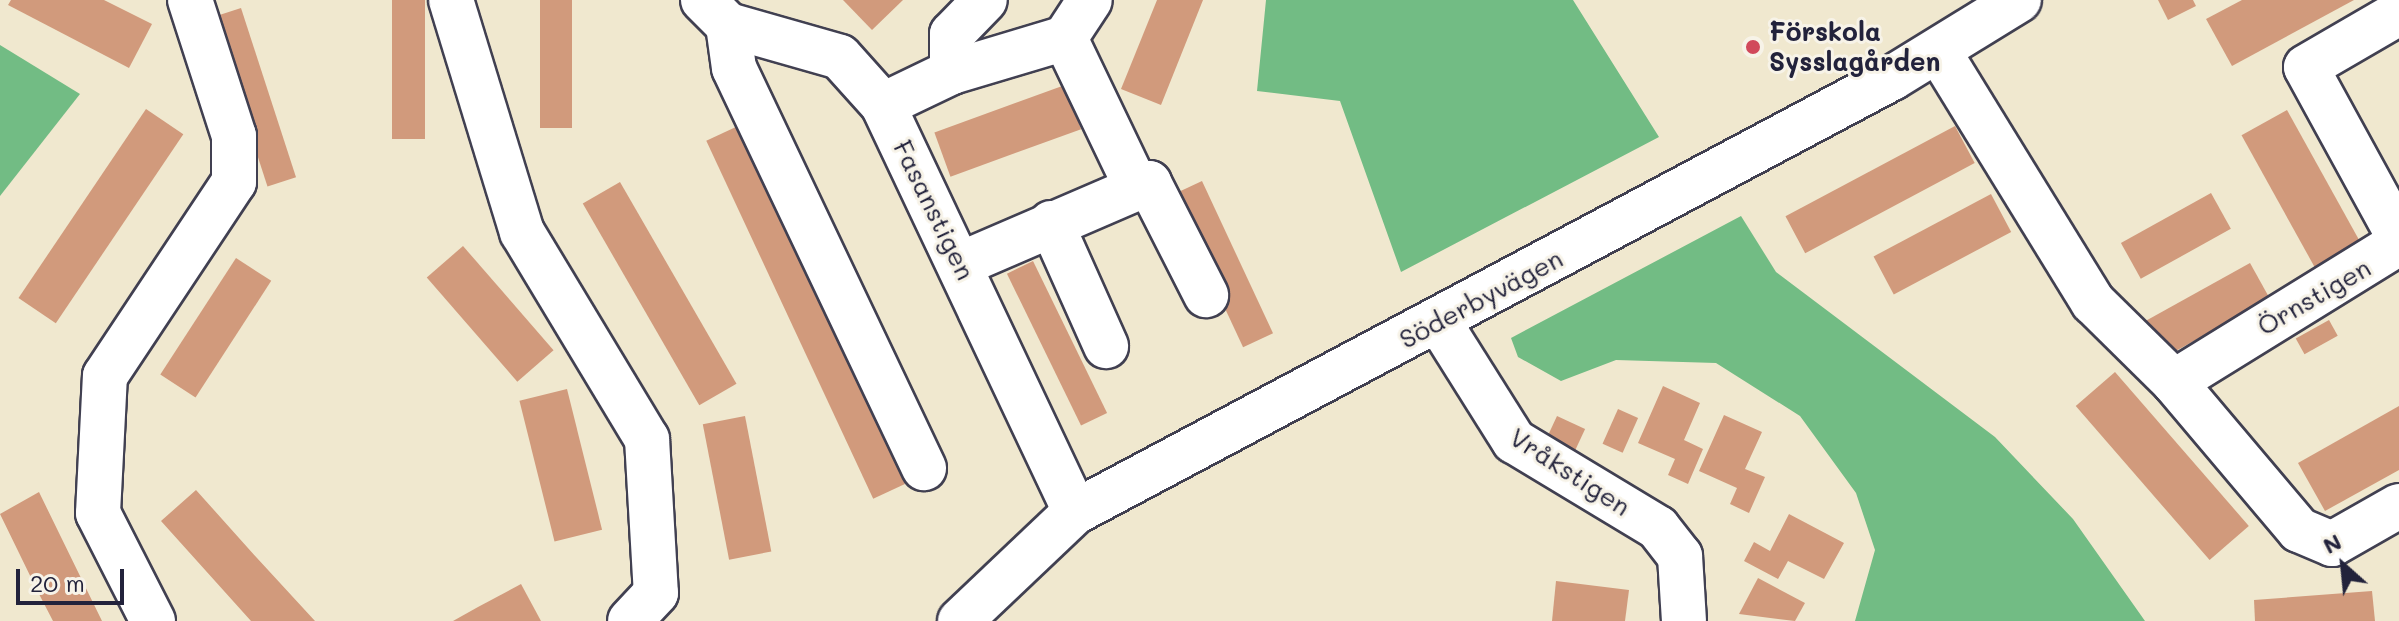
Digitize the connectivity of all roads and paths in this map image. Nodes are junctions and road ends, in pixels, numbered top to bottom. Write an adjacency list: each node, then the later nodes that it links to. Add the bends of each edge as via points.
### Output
1 (190, 0): 22 (street, via 234,136 234,182 105,376 98,513)
2 (451, 0): 23 (street, via 522,232 647,439 656,593)
3 (985, 0): 10 (street, via 952,34)
4 (1090, 0): 8 (street)
5 (2019, 0): 9 (street, Söderbyvägen)
6 (716, 13): 11 (street, Fasanstigen, via 840,57); 19 (street, via 734,68)
7 (2399, 13): 18 (street, Örnstigen, via 2306,67 2394,228 2394,246)
8 (1065, 38): 10 (street); 12 (street)
9 (1939, 52): 16 (street, Söderbyvägen); 18 (street, via 2109,322)
10 (952, 72): 11 (street)
11 (883, 105): 14 (street, Fasanstigen)
12 (1137, 188): 13 (street); 15 (street, via 1149,183)
13 (1051, 223): 14 (street); 17 (street)
14 (961, 264): 21 (street, Fasanstigen)
15 (1206, 295)
16 (1439, 322): 21 (street, Söderbyvägen); 25 (street, Vråkstigen, via 1514,441 1658,528 1680,556)
17 (1106, 346)
18 (2174, 382): 20 (street, via 2316,542 2332,544)
19 (924, 468)
20 (2399, 506)
21 (1075, 512): 24 (street, Söderbyvägen)
22 (153, 621)
23 (630, 621)
24 (960, 621)
25 (1684, 621)

